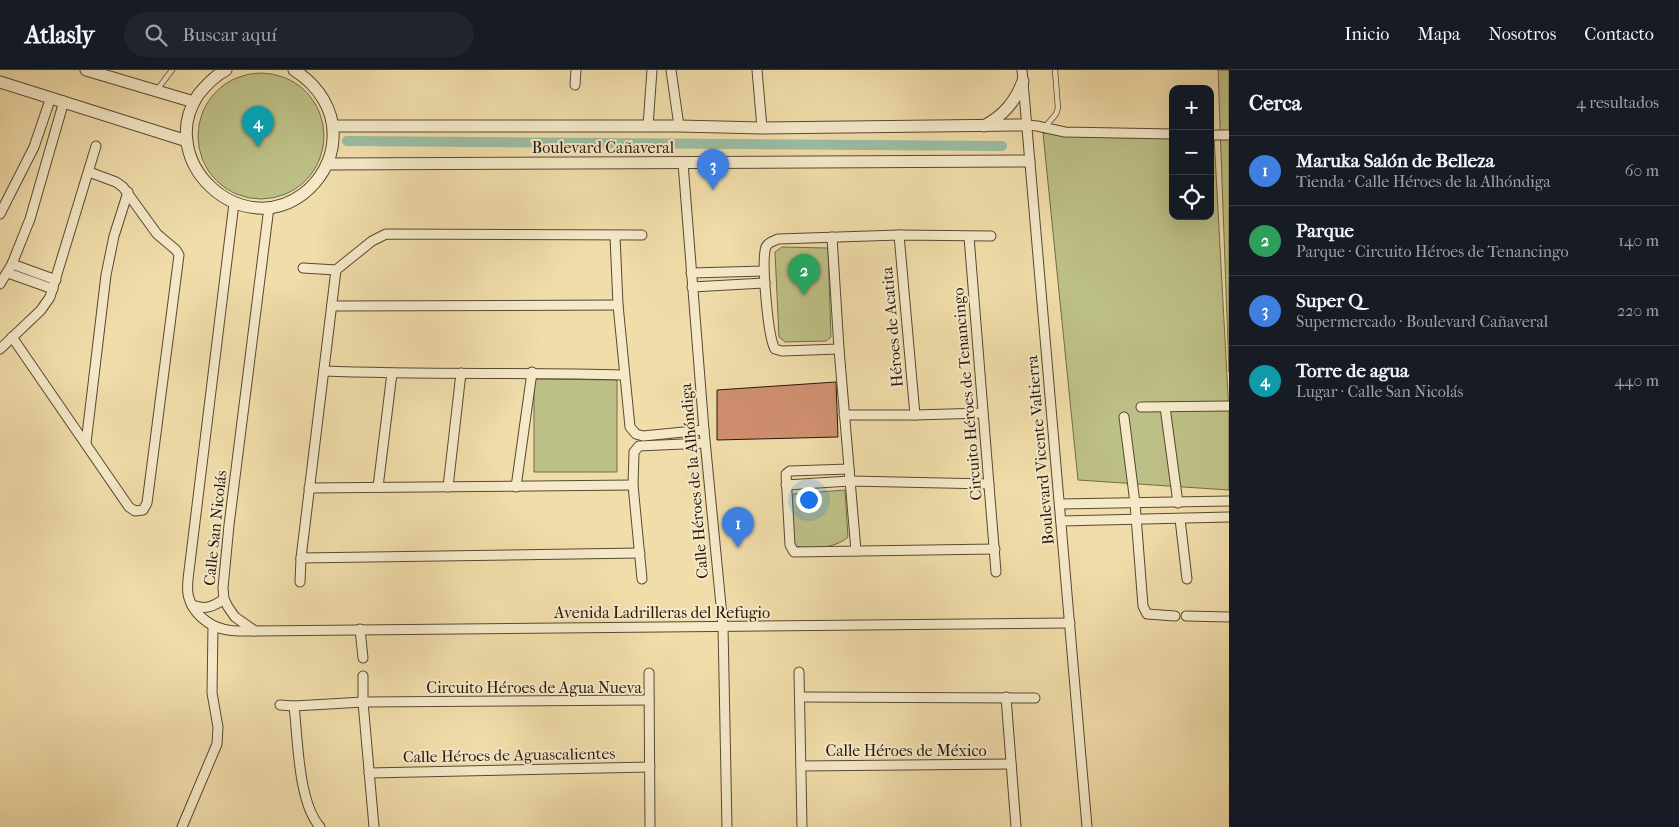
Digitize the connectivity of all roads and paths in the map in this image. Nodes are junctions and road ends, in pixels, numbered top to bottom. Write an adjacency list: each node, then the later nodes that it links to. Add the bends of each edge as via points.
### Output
1 (86, 70): 13 (street)
2 (172, 70): 13 (lane)
3 (226, 70): 16 (street, via 205,86)
4 (294, 70): 18 (street, via 318,90 328,107)
5 (576, 70): 12 (street)
6 (652, 70): 19 (street)
7 (671, 70): 20 (street)
8 (757, 70): 23 (street)
9 (1055, 70): 22 (lane, via 1058,108)
10 (1023, 76): 17 (street, Boulevard Vicente Valtierra); 21 (street, via 1017,96 1008,109)
11 (0, 82): 14 (street)
12 (576, 85)
13 (157, 90): 16 (street)
14 (51, 97): 15 (street); 36 (street, via 34,147)
15 (64, 101): 27 (street); 43 (street, via 30,219)
16 (194, 102): 27 (street)
17 (1027, 125): 21 (street, Boulevard Cañaveral); 22 (street); 29 (street, Boulevard Vicente Valtierra)
18 (333, 126): 19 (street, Boulevard Cañaveral); 31 (street)
19 (648, 126): 20 (street, Boulevard Cañaveral)
20 (679, 126): 23 (street, Boulevard Cañaveral)
21 (982, 127): 23 (street, Boulevard Cañaveral)
22 (1045, 127): 24 (street, via 1065,132)
23 (762, 128)
24 (1169, 134)
25 (1214, 135): 26 (street)
26 (1229, 135)
27 (187, 140): 34 (street, via 192,160 202,178 216,193)
28 (96, 146): 32 (street)
29 (1029, 161): 30 (street, Boulevard Cañaveral); 86 (street, Boulevard Vicente Valtierra)
30 (683, 163): 31 (street, Boulevard Cañaveral); 48 (street, Calle Héroes de la Alhóndiga)
31 (328, 164): 35 (street, via 315,183 298,198)
32 (89, 172): 33 (street, via 116,182); 49 (street)
33 (128, 192): 72 (street, via 106,275); 72 (street, via 154,230 179,255 147,504 143,510 135,511 129,507)
34 (234, 203): 35 (street); 100 (street, Calle San Nicolás, via 189,571 188,592)
35 (269, 207): 99 (street, Calle San Nicolás, via 229,526)
36 (0, 214)
37 (642, 235): 39 (street)
38 (899, 235): 41 (street); 42 (street); 69 (street, Héroes de Acatita)
39 (614, 236): 45 (street, via 386,234); 54 (street)
40 (991, 236): 42 (street)
41 (832, 237): 46 (street, via 778,238 766,246); 58 (street)
42 (969, 237): 67 (street, Circuito Héroes de Tenancingo)
43 (12, 264): 47 (street); 49 (street)
44 (303, 268): 45 (street)
45 (336, 270): 55 (street)
46 (764, 271): 48 (street); 50 (street)
47 (8, 273): 51 (street); 53 (street)
48 (691, 273): 52 (street, Calle Héroes de la Alhóndiga)
49 (56, 280): 53 (street)
50 (765, 282): 52 (street); 58 (street, via 770,338 775,349)
51 (0, 284)
52 (692, 287): 71 (street, Calle Héroes de la Alhóndiga)
53 (53, 290): 56 (street, via 46,303)
54 (618, 305): 55 (street); 63 (street)
55 (332, 306): 59 (street)
56 (12, 337): 57 (street); 72 (street)
57 (0, 349)
58 (839, 349): 68 (street)
59 (324, 371): 62 (street); 82 (street)
60 (532, 372): 61 (street); 63 (street); 81 (street)
61 (461, 373): 62 (street); 80 (street)
62 (392, 374): 79 (street)
63 (624, 375): 71 (street, via 630,427 636,434)
64 (1229, 406): 66 (street)
65 (1141, 407): 66 (street)
66 (1165, 407): 84 (street)
67 (983, 413): 69 (street); 76 (street, Circuito Héroes de Tenancingo)
68 (844, 415): 69 (street); 74 (street)
69 (915, 415)
70 (1124, 417): 85 (street)
71 (704, 430): 73 (street, Calle Héroes de la Alhóndiga)
72 (86, 443)
73 (705, 443): 77 (street, via 639,446 634,452); 106 (street, Calle Héroes de la Alhóndiga)
74 (848, 469): 75 (street); 78 (street, via 788,472)
75 (850, 481): 76 (street); 78 (street); 92 (street)
76 (989, 484): 91 (street, Circuito Héroes de Tenancingo)
77 (633, 486): 81 (street); 93 (street)
78 (786, 486): 92 (street, via 792,550)
79 (378, 487): 80 (street); 82 (street)
80 (448, 487): 81 (street)
81 (516, 487)
82 (309, 488): 94 (street)
83 (1229, 501): 84 (street)
84 (1178, 502): 85 (street)
85 (1135, 503): 86 (street); 89 (street)
86 (1060, 504): 90 (street, Boulevard Vicente Valtierra)
87 (1229, 518): 88 (street)
88 (1180, 519): 89 (street); 97 (street)
89 (1136, 520): 90 (street); 101 (street, via 1143,606 1147,614)
90 (1061, 522): 104 (street, Boulevard Vicente Valtierra)
91 (995, 549): 92 (street); 95 (street, Circuito Héroes de Tenancingo)
92 (856, 551)
93 (640, 553): 94 (street); 96 (street)
94 (301, 558): 98 (street)
95 (996, 572)
96 (642, 579)
97 (1187, 579)
98 (300, 582)
99 (224, 599): 100 (street, via 206,608); 108 (street, Calle San Nicolás, via 236,617)
100 (192, 605): 105 (street, Calle San Nicolás)
101 (1175, 616)
102 (1186, 616): 103 (street)
103 (1229, 617)
104 (1070, 623): 106 (street, Avenida Ladrilleras del Refugio); 131 (street, Boulevard Vicente Valtierra)
105 (213, 626): 108 (street, via 224,630); 124 (street, via 212,693 218,727 217,744)
106 (723, 626): 107 (street, Avenida Ladrilleras del Refugio); 128 (street, Calle Héroes de la Alhóndiga)
107 (360, 629): 108 (street, Avenida Ladrilleras del Refugio); 109 (street)
108 (255, 631)
109 (363, 658)
110 (799, 672): 113 (street)
111 (649, 673): 116 (street)
112 (363, 676): 117 (street)
113 (800, 696): 114 (street); 121 (street)
114 (1006, 697): 115 (street); 120 (street)
115 (1035, 698)
116 (649, 700): 117 (street, Circuito Héroes de Agua Nueva); 122 (street, Circuito Héroes de Agua Nueva)
117 (363, 702): 119 (street, Circuito Héroes de Agua Nueva); 123 (street)
118 (280, 705): 119 (street, Circuito Héroes de Agua Nueva)
119 (294, 706): 125 (street, via 304,796 310,814)
120 (1011, 764): 121 (street, Calle Héroes de México); 130 (street)
121 (800, 766): 129 (street)
122 (650, 768): 123 (street, Calle Héroes de Aguascalientes); 127 (street, Circuito Héroes de Agua Nueva)
123 (369, 773): 126 (street)
124 (182, 827)
125 (320, 827)
126 (374, 827)
127 (650, 827)
128 (727, 827)
129 (802, 827)
130 (1016, 827)
131 (1088, 827)

